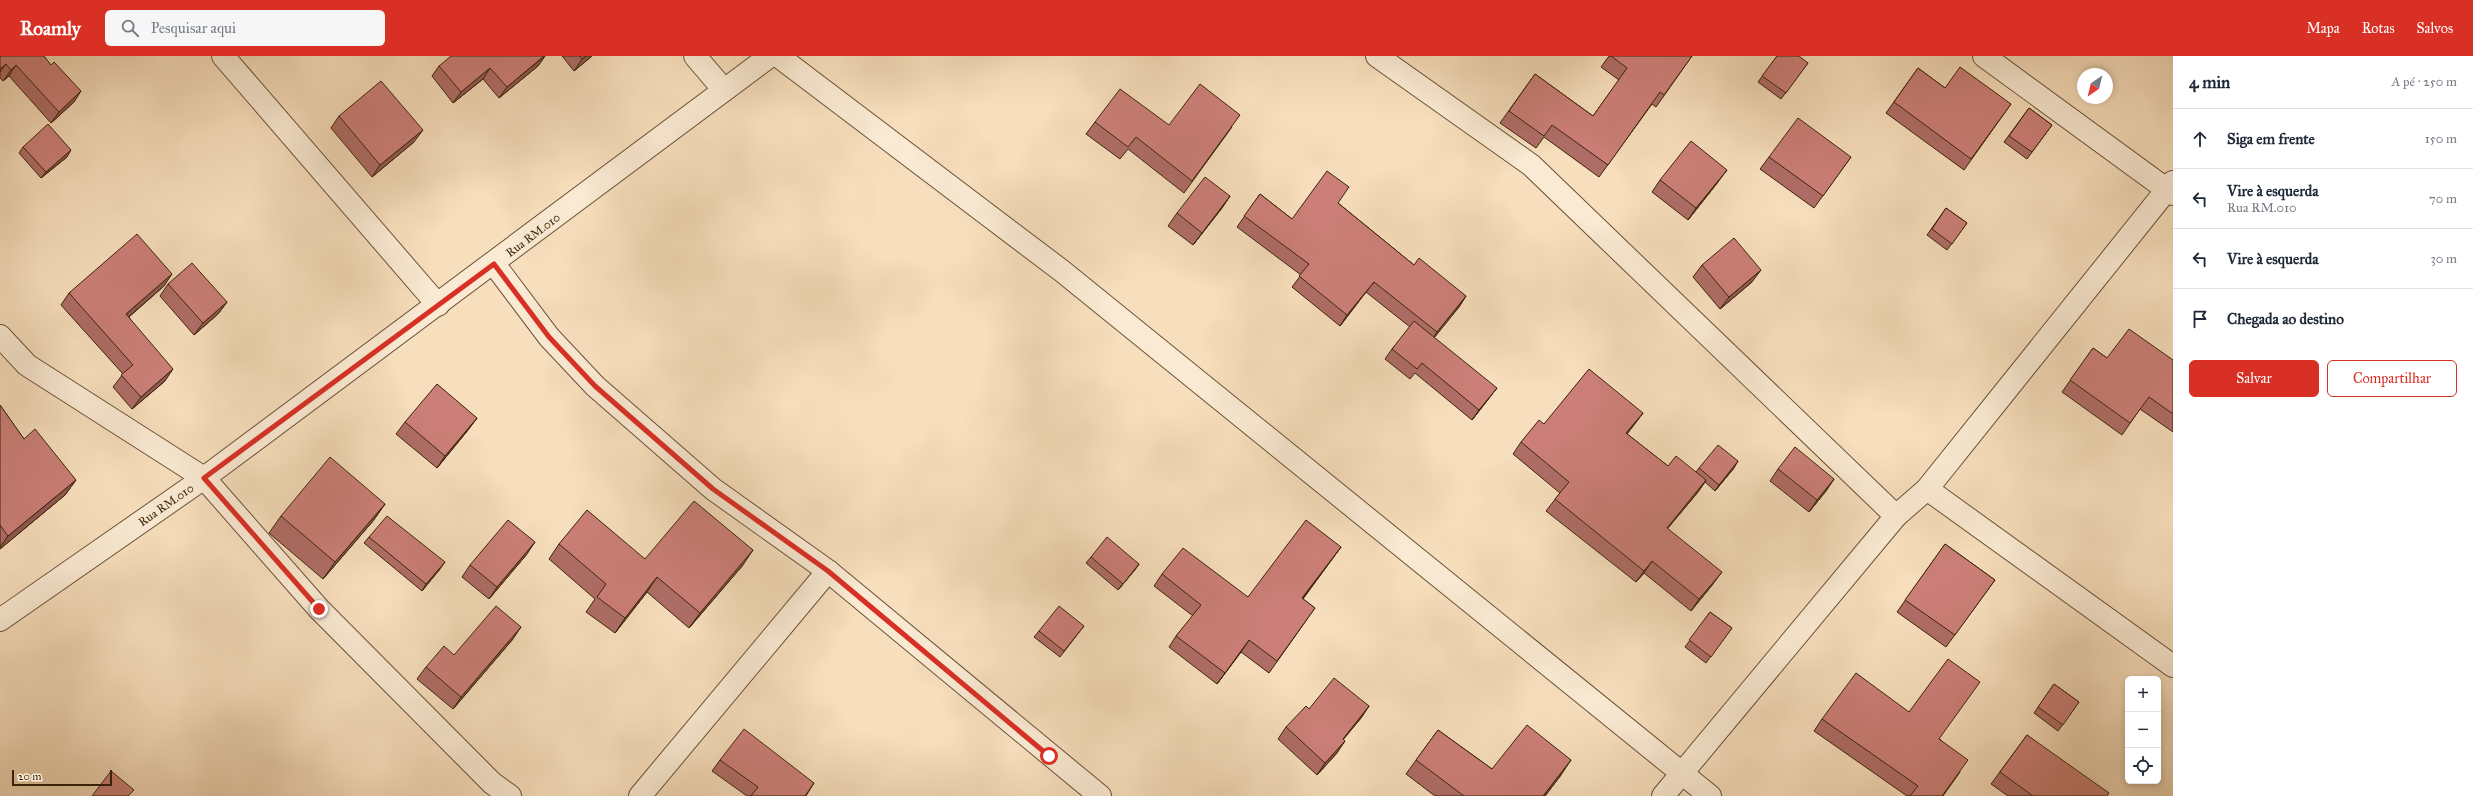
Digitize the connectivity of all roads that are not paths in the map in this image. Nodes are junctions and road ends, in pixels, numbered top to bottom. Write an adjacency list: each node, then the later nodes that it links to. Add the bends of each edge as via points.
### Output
1 (223, 56): 10 (street)
2 (695, 56): 7 (street)
3 (770, 56): 7 (street, Rua RM.010)
4 (778, 56): 18 (street, via 1062,271)
5 (1376, 56): 14 (street, via 1531,165)
6 (1984, 56): 8 (street)
7 (724, 90): 9 (street, Rua RM.010)
8 (2171, 188): 13 (street)
9 (494, 264): 10 (street, Rua RM.010); 15 (street, via 549,337 595,386 713,489)
10 (438, 305): 12 (street, Rua RM.010)
11 (0, 336): 12 (street, via 27,365)
12 (204, 478): 16 (street, Rua RM.010); 19 (street, via 319,609 492,783)
13 (1927, 489): 14 (street); 17 (street)
14 (1896, 516): 18 (street)
15 (828, 571): 20 (street); 21 (street)
16 (0, 620)
17 (2173, 666)
18 (1681, 774): 22 (street); 23 (street)
19 (510, 796)
20 (640, 796)
21 (1100, 796)
22 (1663, 796)
23 (1710, 796)

